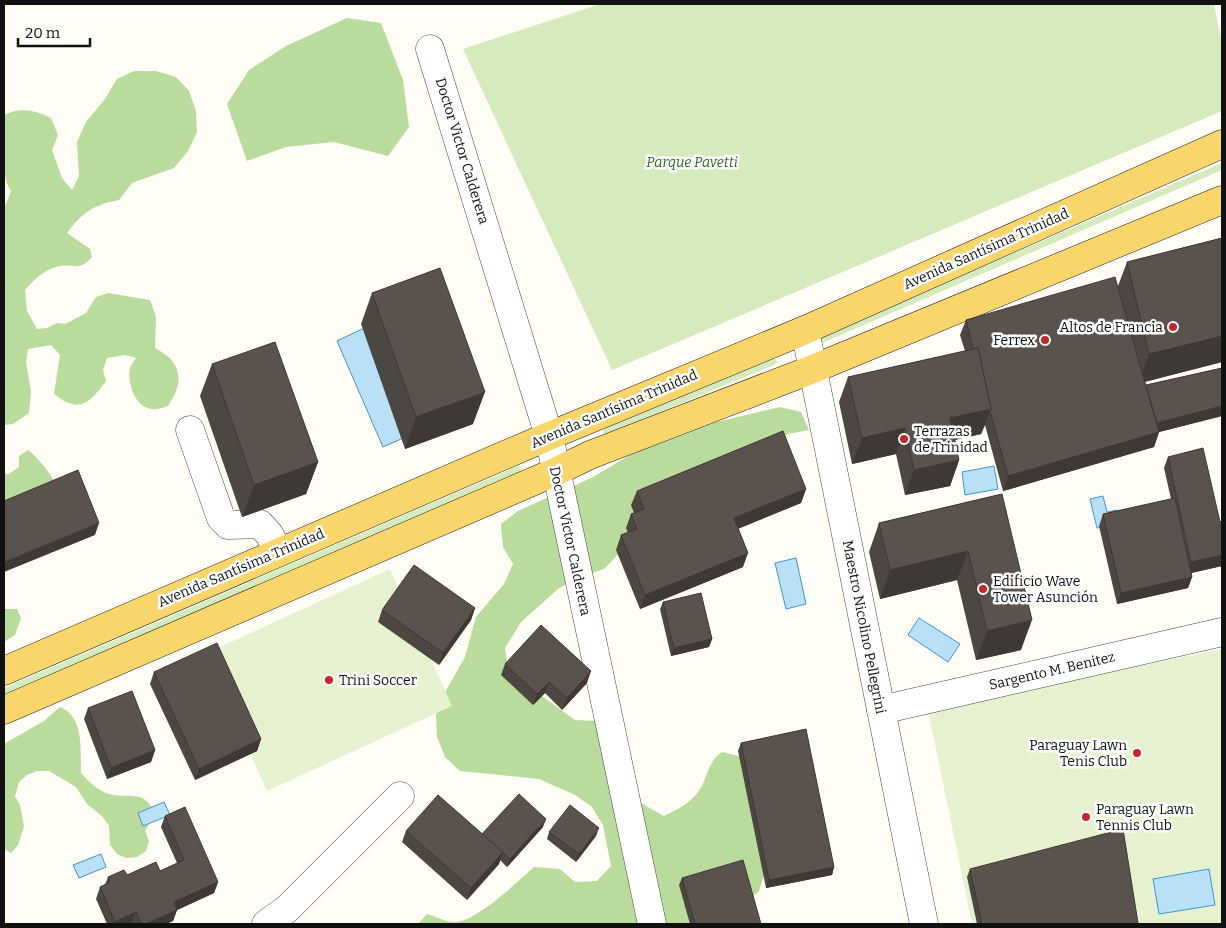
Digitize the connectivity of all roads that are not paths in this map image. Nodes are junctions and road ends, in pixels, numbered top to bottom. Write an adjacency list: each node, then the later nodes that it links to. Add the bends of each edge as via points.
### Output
1 (430, 49): 7 (street, Doctor Victor Calderera)
2 (1222, 144): 4 (main road, Avenida Santísima Trinidad)
3 (1222, 200): 5 (main road)
4 (805, 330): 5 (street, Maestro Nicolino Pellegrini); 7 (main road, Avenida Santísima Trinidad)
5 (813, 369): 8 (main road, via 590,455); 13 (street, Maestro Nicolino Pellegrini)
6 (190, 430): 9 (street, via 221,518 228,525 260,524)
7 (549, 436): 8 (street, Doctor Victor Calderera); 9 (main road, Avenida Santísima Trinidad)
8 (556, 472): 12 (main road); 16 (street, Doctor Victor Calderera)
9 (279, 552): 11 (main road, Avenida Santísima Trinidad)
10 (1222, 632): 13 (street, Sargento M. Benitez)
11 (4, 671)
12 (4, 710)
13 (881, 710): 17 (street, Maestro Nicolino Pellegrini)
14 (400, 796): 15 (street, via 287,909)
15 (266, 924)
16 (652, 924)
17 (924, 924)

